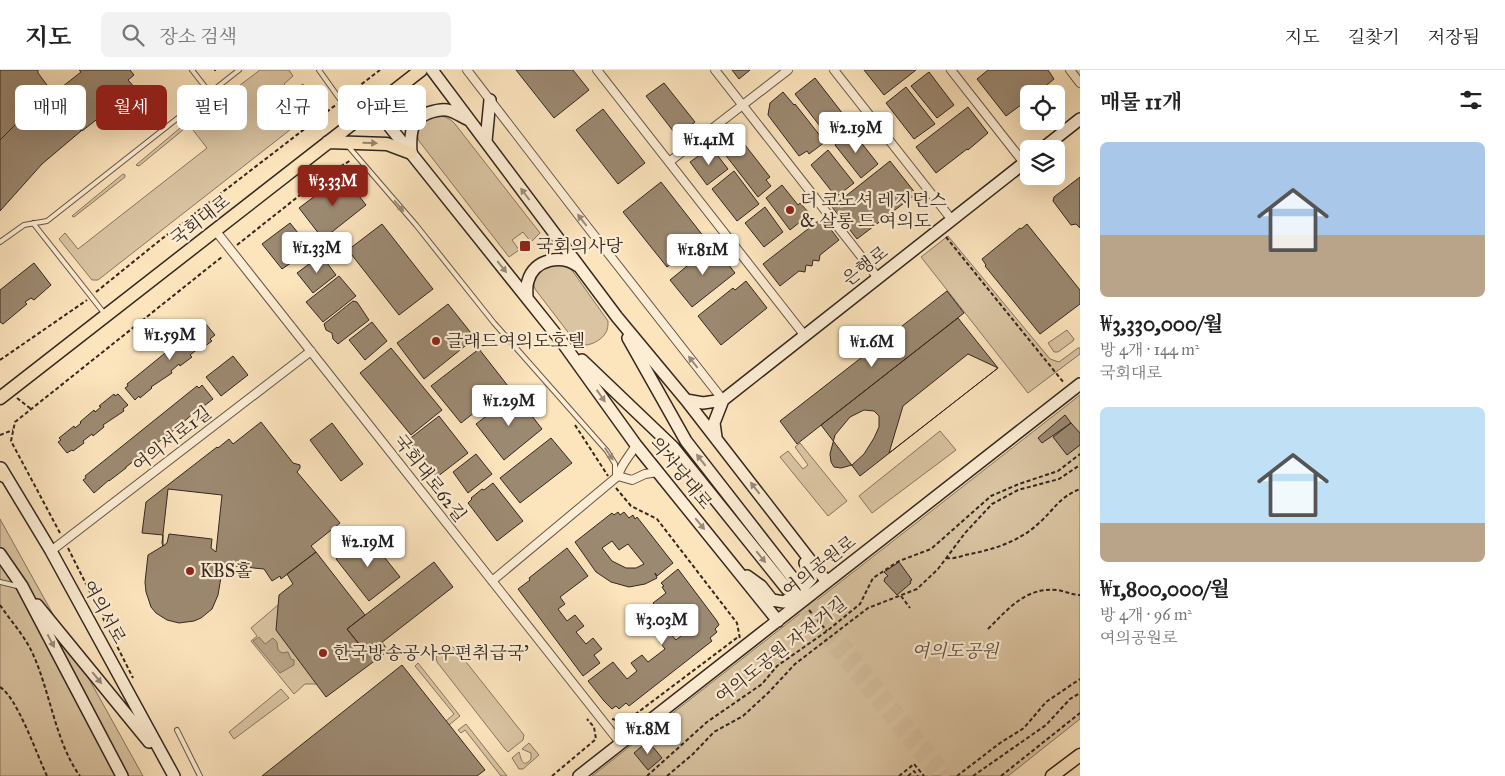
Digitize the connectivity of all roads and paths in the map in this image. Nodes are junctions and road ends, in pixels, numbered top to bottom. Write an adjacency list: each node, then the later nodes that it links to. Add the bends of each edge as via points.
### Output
1 (192, 70): 15 (lane)
2 (239, 70): 16 (lane)
3 (319, 70): 19 (lane)
4 (380, 70): 17 (path)
5 (421, 70): 18 (main road, 국회대로)
6 (432, 70): 25 (main road, 의사당대로)
7 (466, 70): 20 (street)
8 (597, 70): 35 (street)
9 (715, 70): 22 (street)
10 (788, 70): 22 (street)
11 (834, 70): 37 (street)
12 (951, 70): 33 (street)
13 (1070, 70): 14 (street)
14 (1080, 83)
15 (204, 85)
16 (220, 85)
17 (360, 85)
18 (402, 85)
19 (338, 96)
20 (490, 100): 29 (main road); 57 (street, one-way to 20)
21 (338, 102): 45 (path)
22 (742, 105): 35 (street); 44 (street)
23 (177, 119): 38 (lane, via 47,221)
24 (1080, 119): 28 (main road)
25 (470, 120): 29 (main road, 의사당대로); 32 (main road, via 447,110 435,110 422,116 411,131)
26 (344, 130): 30 (main road, 국회대로)
27 (392, 130): 32 (main road, 의사당대로)
28 (1053, 140)
29 (486, 141): 43 (main road, 의사당대로, one-way to 29)
30 (328, 142): 31 (main road); 40 (main road, 국회대로)
31 (344, 142): 32 (main road, one-way to 32, via 387,144); 66 (lane, one-way to 66, via 494,323 607,451 615,464)
32 (411, 153): 46 (main road, 의사당대로, one-way to 46)
33 (1020, 154)
34 (351, 160): 42 (path, via 319,180)
35 (669, 162): 49 (street)
36 (1020, 166): 37 (main road, 은행로)
37 (952, 220): 39 (main road, 은행로)
38 (33, 223): 41 (lane, via 24,225); 45 (lane)
39 (940, 229): 44 (main road, 은행로); 54 (path)
40 (215, 230): 42 (street, 국회대로62길); 47 (main road, 국회대로)
41 (0, 242)
42 (230, 250): 51 (street, 국회대로62길); 58 (path, via 21,417)
43 (581, 269): 46 (main road, via 561,258 550,260 540,266 527,282); 48 (main road, 의사당대로)
44 (878, 278): 49 (main road, 은행로)
45 (91, 296): 47 (lane); 52 (path)
46 (527, 298): 50 (main road, 의사당대로)
47 (106, 315): 55 (main road, 국회대로)
48 (617, 317): 50 (main road, 의사당대로, one-way to 48, via 673,447 791,585 686,441); 56 (main road, 의사당대로)
49 (805, 336): 57 (main road, 은행로)
50 (562, 342): 61 (main road, 의사당대로, one-way to 61)
51 (311, 352): 69 (street, 여의서로1길); 74 (street, 국회대로62길)
52 (0, 360)
53 (1080, 384): 54 (main road, 여의공원로)
54 (1070, 391): 76 (main road, 여의공원로)
55 (0, 398)
56 (686, 400): 57 (main road, via 703,403); 60 (main road, 의사당대로)
57 (723, 400): 60 (main road, via 714,423)
58 (13, 430): 59 (path); 69 (path, via 11,441)
59 (0, 435)
60 (716, 439): 68 (main road, 의사당대로, one-way to 60)
61 (636, 445): 65 (main road, 의사당대로); 66 (street)
62 (1080, 454): 85 (path, 여의도공원 자전거길, via 1058,471 991,496 931,549 899,561 873,578 860,604)
63 (1080, 465): 72 (path, via 1059,479 1018,490 992,504)
64 (1, 471): 70 (main road, 여의서로)
65 (658, 472): 66 (street, via 632,480); 73 (main road, 의사당대로, one-way to 73)
66 (616, 477): 74 (street)
67 (1080, 489): 72 (path, via 1069,493 1039,524 1016,539 990,550)
68 (786, 529): 73 (main road, via 812,574 797,593 784,602 772,600 761,586); 76 (main road, 의사당대로)
69 (64, 540): 70 (street, 여의서로1길); 88 (path)
70 (51, 551): 97 (main road, 여의서로)
71 (0, 554): 77 (main road)
72 (946, 558): 79 (path, via 917,589)
73 (733, 566): 83 (main road, 의사당대로)
74 (492, 581): 95 (street, 국회대로62길)
75 (0, 582): 77 (lane)
76 (827, 582): 80 (main road, 여의공원로)
77 (22, 586): 97 (main road, one-way to 97); 100 (main road, one-way to 100)
78 (1080, 595): 84 (path, via 1048,590 1028,594)
79 (901, 596): 82 (path); 106 (path, via 868,608 839,630 795,664 743,716 714,732)
80 (802, 602): 83 (main road, 여의공원로); 85 (path)
81 (0, 605): 99 (path, via 30,650 71,764)
82 (910, 608)
83 (778, 621): 95 (main road, 여의공원로)
84 (988, 629)
85 (826, 631): 105 (path, 여의도공원 자전거길, via 777,666 762,684 707,722)
86 (738, 637): 93 (path, via 625,722)
87 (1080, 679): 111 (path, via 1046,702 1024,728)
88 (134, 680)
89 (0, 687): 98 (path, via 14,702)
90 (1080, 693): 112 (path, via 1046,725)
91 (1080, 713): 113 (path)
92 (587, 719): 103 (path, via 594,727 596,739)
93 (610, 719)
94 (177, 730): 102 (lane)
95 (621, 744): 104 (main road, 여의공원로)
96 (1080, 755): 114 (main road)
97 (168, 764): 101 (main road, 여의서로)
98 (47, 776)
99 (80, 776)
100 (122, 776)
101 (174, 776)
102 (200, 776)
103 (552, 776)
104 (579, 776)
105 (647, 776)
106 (667, 776)
107 (899, 776): 110 (path, via 914,764)
108 (908, 776): 109 (path, via 914,771)
109 (918, 776)
110 (924, 776)
111 (957, 776)
112 (973, 776)
113 (1001, 776)
114 (1052, 776)

